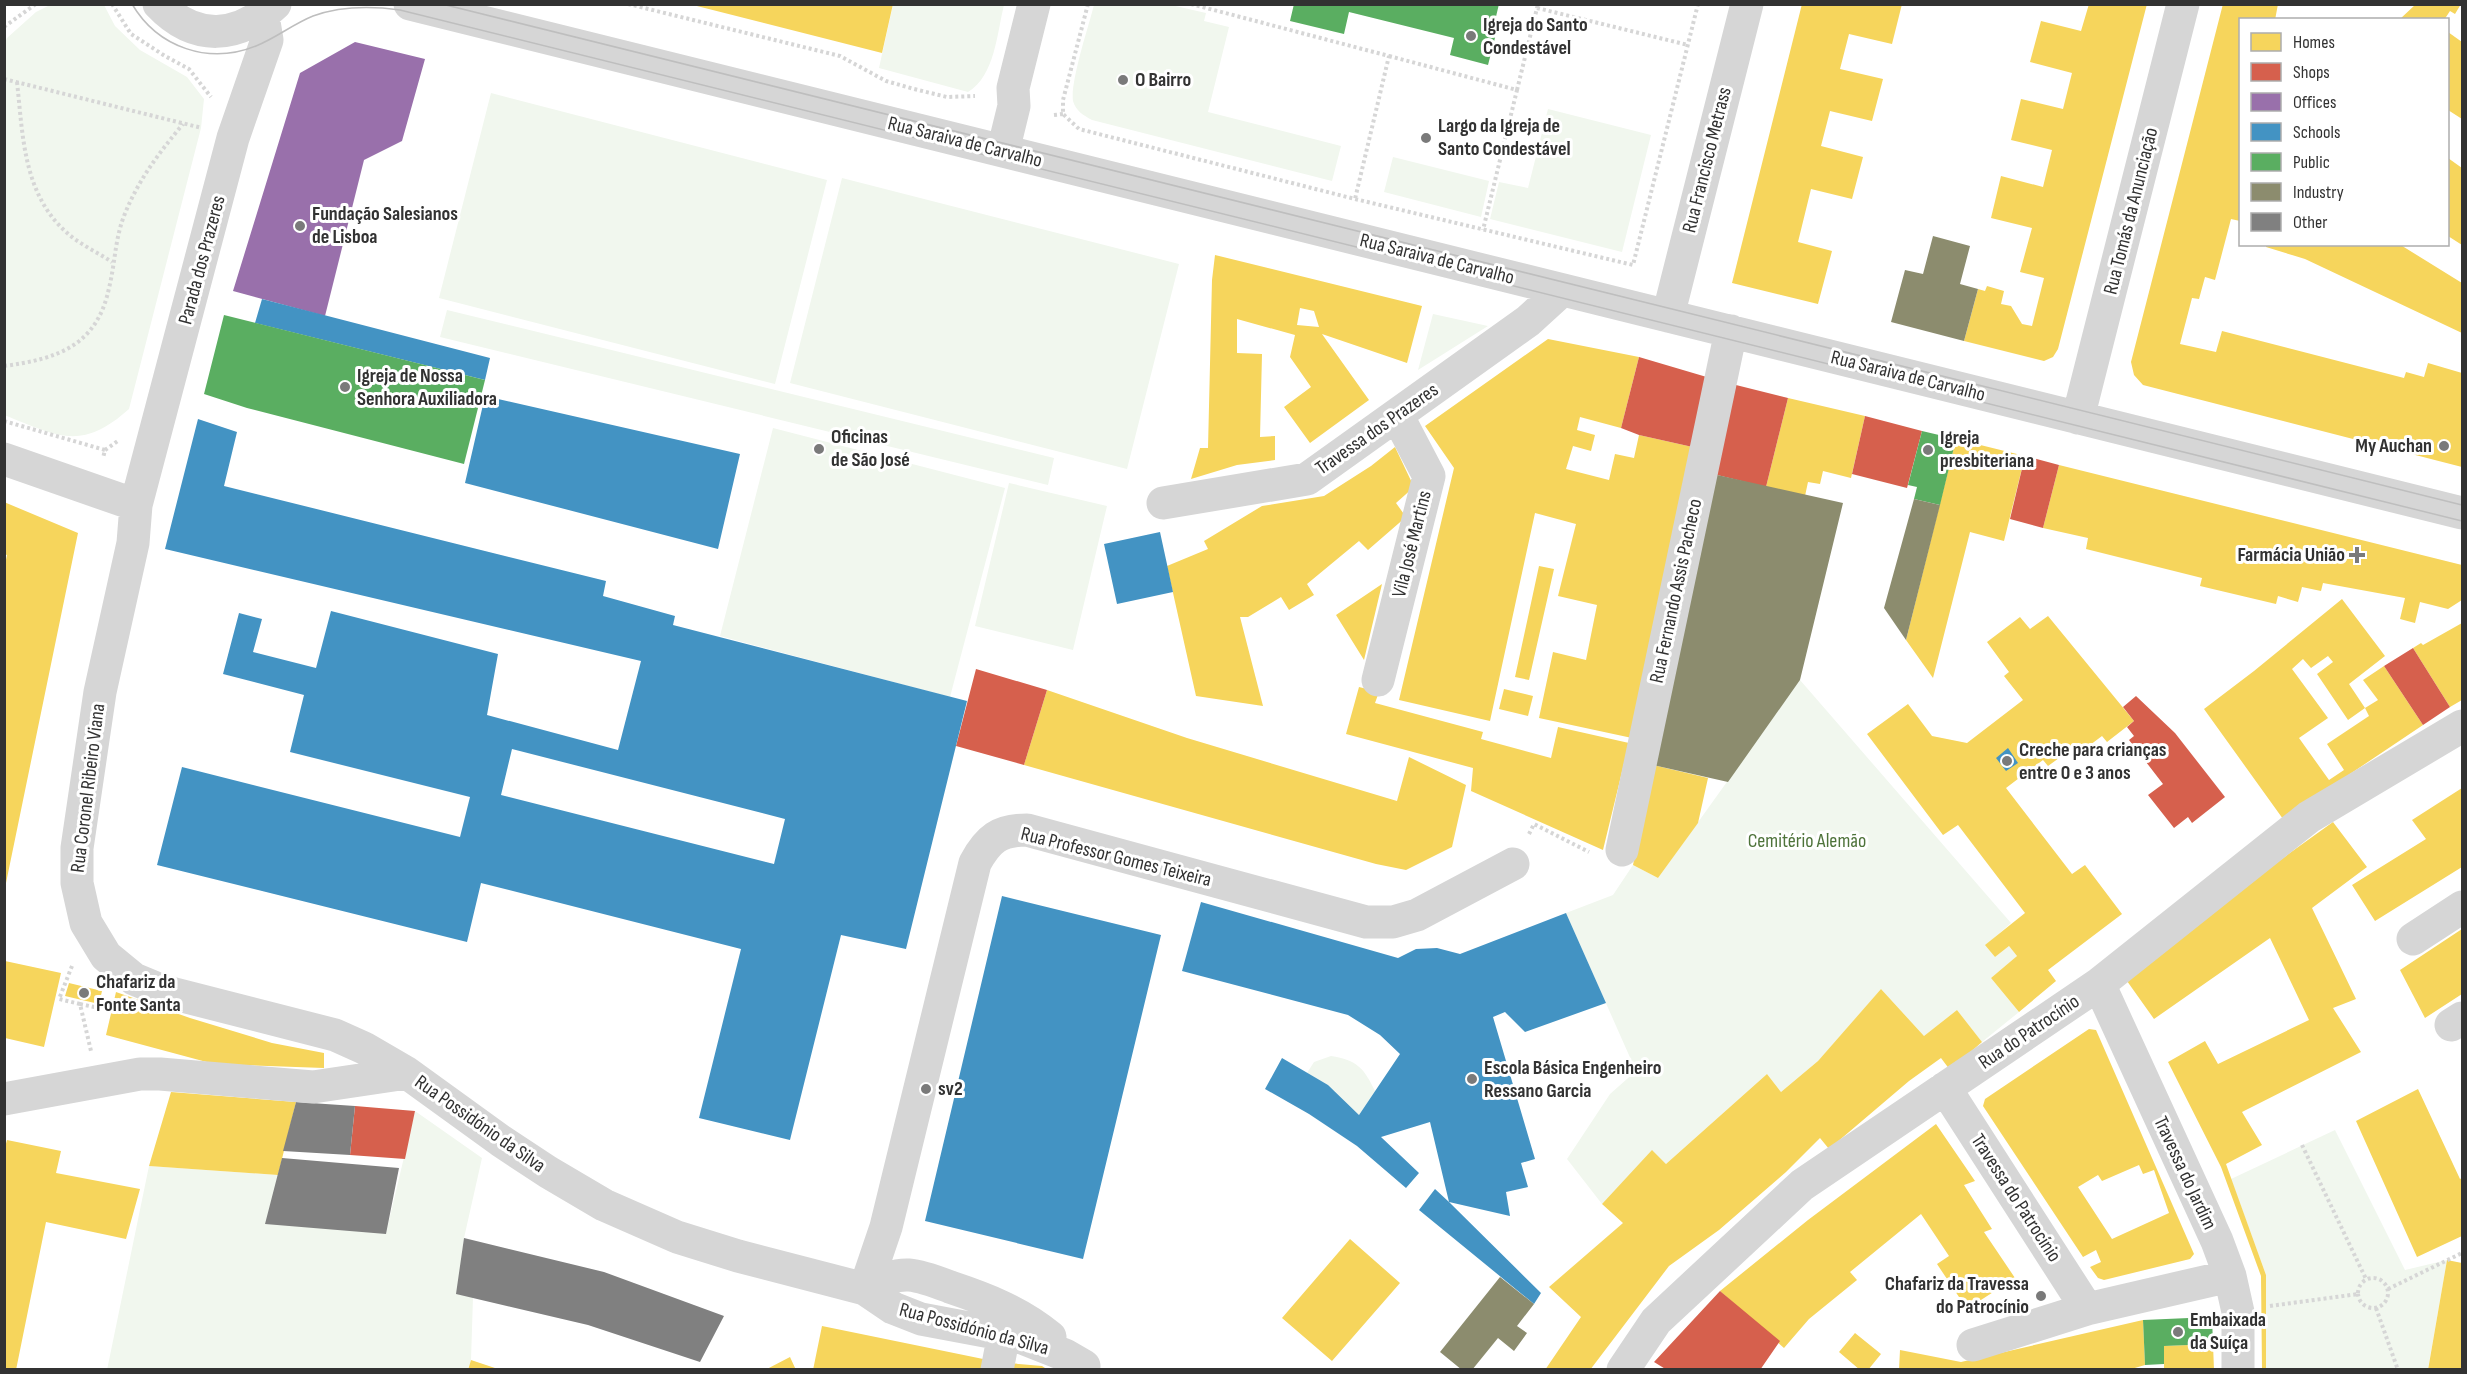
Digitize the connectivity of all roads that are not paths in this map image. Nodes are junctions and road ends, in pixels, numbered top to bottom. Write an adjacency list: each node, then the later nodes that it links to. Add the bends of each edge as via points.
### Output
1 (159, 4): 6 (street, via 182,24 215,32 248,25)
2 (411, 4): 7 (street, Rua Saraiva de Carvalho)
3 (1034, 4): 7 (street, via 1013,88 1014,106)
4 (1747, 4): 9 (street, Rua Francisco Metrass)
5 (2183, 4): 12 (street, Rua Tomás da Anunciação)
6 (269, 10): 15 (street, Parada dos Prazeres, via 267,40 221,134)
7 (1003, 151): 8 (street, Rua Saraiva de Carvalho)
8 (1563, 290): 9 (street, Rua Saraiva de Carvalho); 11 (street, Travessa dos Prazeres, via 1528,321)
9 (1668, 316): 10 (street, Rua Saraiva de Carvalho)
10 (1731, 332): 12 (street, Rua Saraiva de Carvalho); 19 (street, Rua Fernando Assis Pacheco)
11 (1397, 415): 14 (street, Travessa dos Prazeres, via 1307,479); 17 (street, Vila José Martins, via 1429,476)
12 (2079, 418): 16 (street, Rua Saraiva de Carvalho)
13 (4, 459): 15 (street)
14 (1163, 503)
15 (136, 505): 24 (street, Rua Coronel Ribeiro Viana, via 133,543 100,692 77,848 80,904 95,941 106,956 134,979 164,991 334,1035)
16 (2463, 513)
17 (1378, 680)
18 (2463, 726): 23 (street, Rua do Patrocínio, via 2309,817)
19 (1608, 852)
20 (1513, 864): 28 (street, Rua Professor Gomes Teixeira, via 1417,915 1393,922 1366,922 1027,830 997,835 975,863 886,1227)
21 (2463, 907): 22 (street)
22 (2413, 939)
23 (2099, 984): 25 (street, Rua do Patrocínio); 27 (street, Travessa do Jardim)
24 (408, 1073): 26 (street, Rua Possidónio da Silva, via 313,1087 160,1074 98,1080); 28 (street, Rua Possidónio da Silva, via 501,1142 604,1205 677,1237)
25 (1945, 1088): 29 (street, Travessa do Patrocínio); 34 (street, Rua do Patrocínio, via 1803,1185 1656,1321)
26 (4, 1099)
27 (2230, 1276): 29 (street); 35 (street, Travessa do Jardim, via 2238,1312)
28 (865, 1289): 30 (street, Rua Possidónio da Silva, via 908,1315); 32 (street, Rua Possidónio da Silva, via 886,1279 909,1275 986,1299 1031,1321)
29 (2086, 1309): 31 (street)
30 (1004, 1334): 32 (street, Rua Possidónio da Silva, via 1044,1345); 33 (street)
31 (1972, 1345)
32 (1087, 1368)
33 (997, 1370)
34 (1623, 1370)
35 (2238, 1370)

